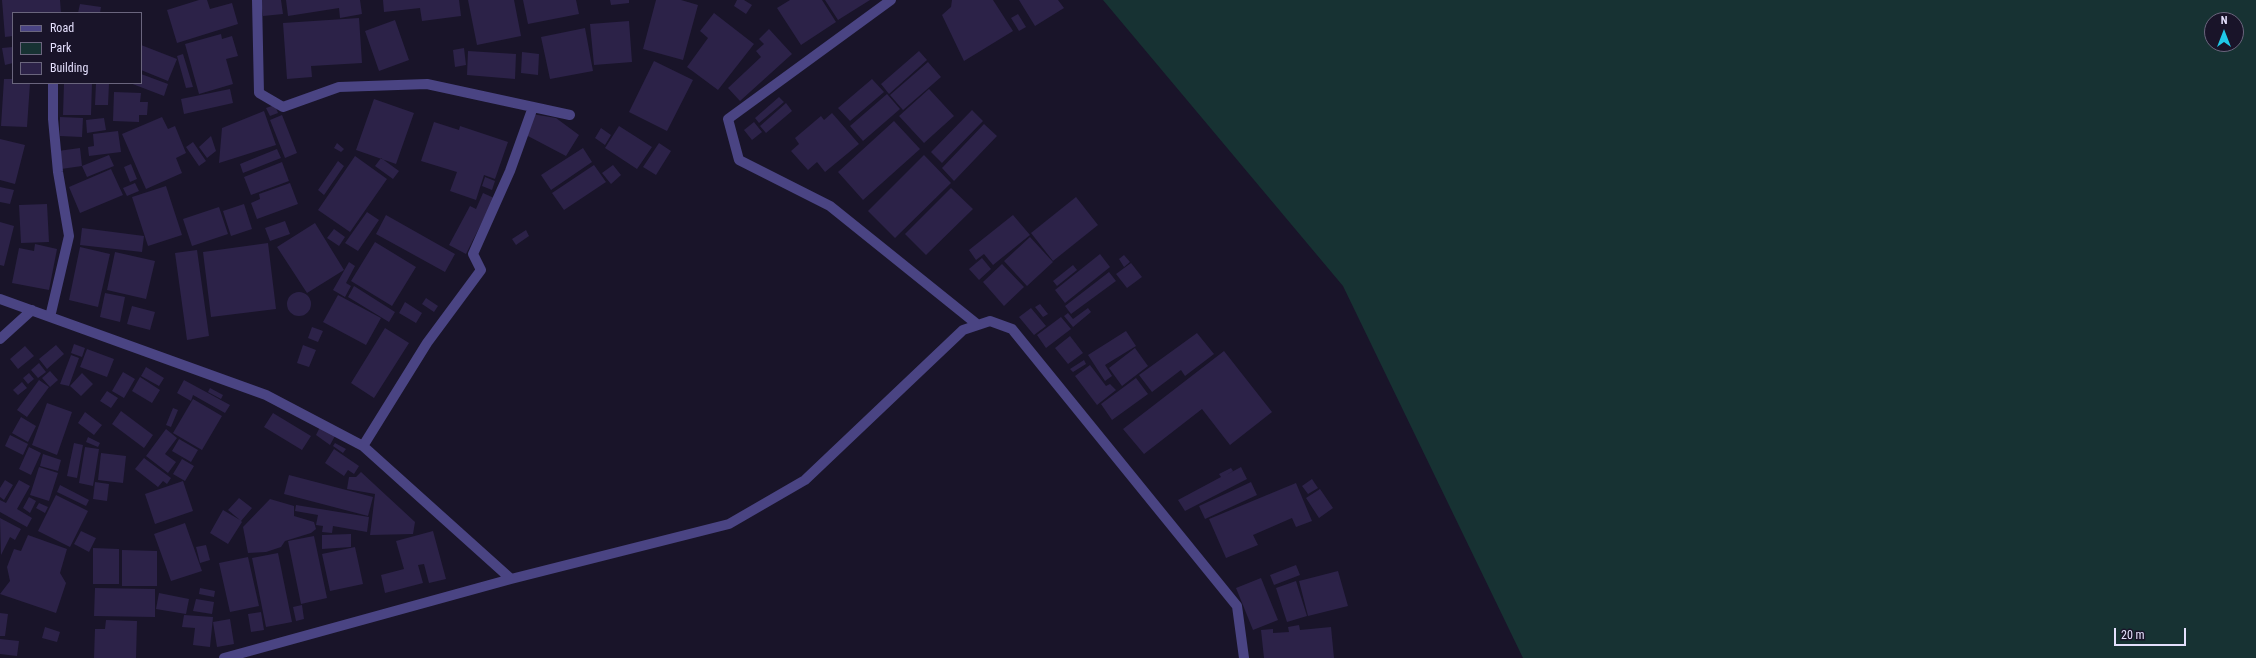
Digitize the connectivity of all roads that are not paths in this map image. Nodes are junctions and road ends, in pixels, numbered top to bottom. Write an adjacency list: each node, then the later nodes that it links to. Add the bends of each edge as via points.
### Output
1 (257, 0): 4 (street, via 259,93 283,107 339,87 427,84)
2 (891, 0): 9 (street, via 728,119 739,160 830,206)
3 (53, 84): 8 (street, via 58,172 69,236)
4 (533, 107): 5 (street); 11 (street, via 510,172 473,254 481,270 427,343)
5 (570, 114)
6 (0, 299): 7 (street)
7 (32, 310): 8 (street); 10 (street)
8 (50, 317): 11 (street, via 266,395)
9 (978, 325): 12 (street, via 963,330 805,480 729,524); 14 (street, via 990,321 1012,329 1237,606)
10 (0, 339)
11 (363, 446): 12 (street)
12 (511, 579): 13 (street)
13 (224, 658)
14 (1244, 658)

